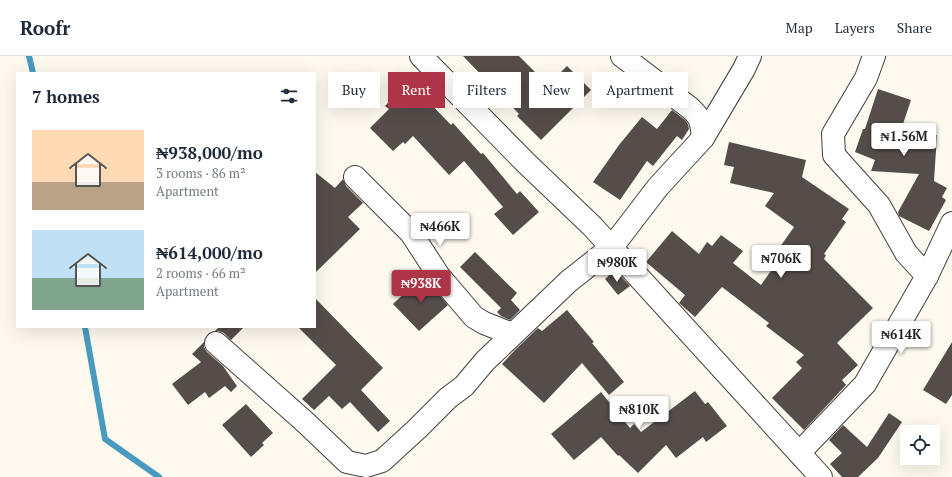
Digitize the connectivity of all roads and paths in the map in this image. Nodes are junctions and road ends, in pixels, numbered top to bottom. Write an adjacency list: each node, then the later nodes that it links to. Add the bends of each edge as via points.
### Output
1 (421, 56): 8 (street)
2 (622, 56): 5 (street, via 699,116)
3 (750, 56): 5 (street)
4 (874, 56): 9 (street, via 866,78 833,134 834,154 879,205 906,253)
5 (703, 138): 8 (street, via 658,187)
6 (355, 177): 10 (street, via 411,233 439,276 474,317)
7 (952, 223): 9 (street)
8 (612, 247): 10 (street, via 569,281); 12 (street)
9 (927, 276): 12 (street, via 865,384)
10 (512, 334): 11 (street, via 464,386 382,461 366,466 347,462)
11 (216, 344)
12 (799, 453): 13 (street)
13 (821, 477)

